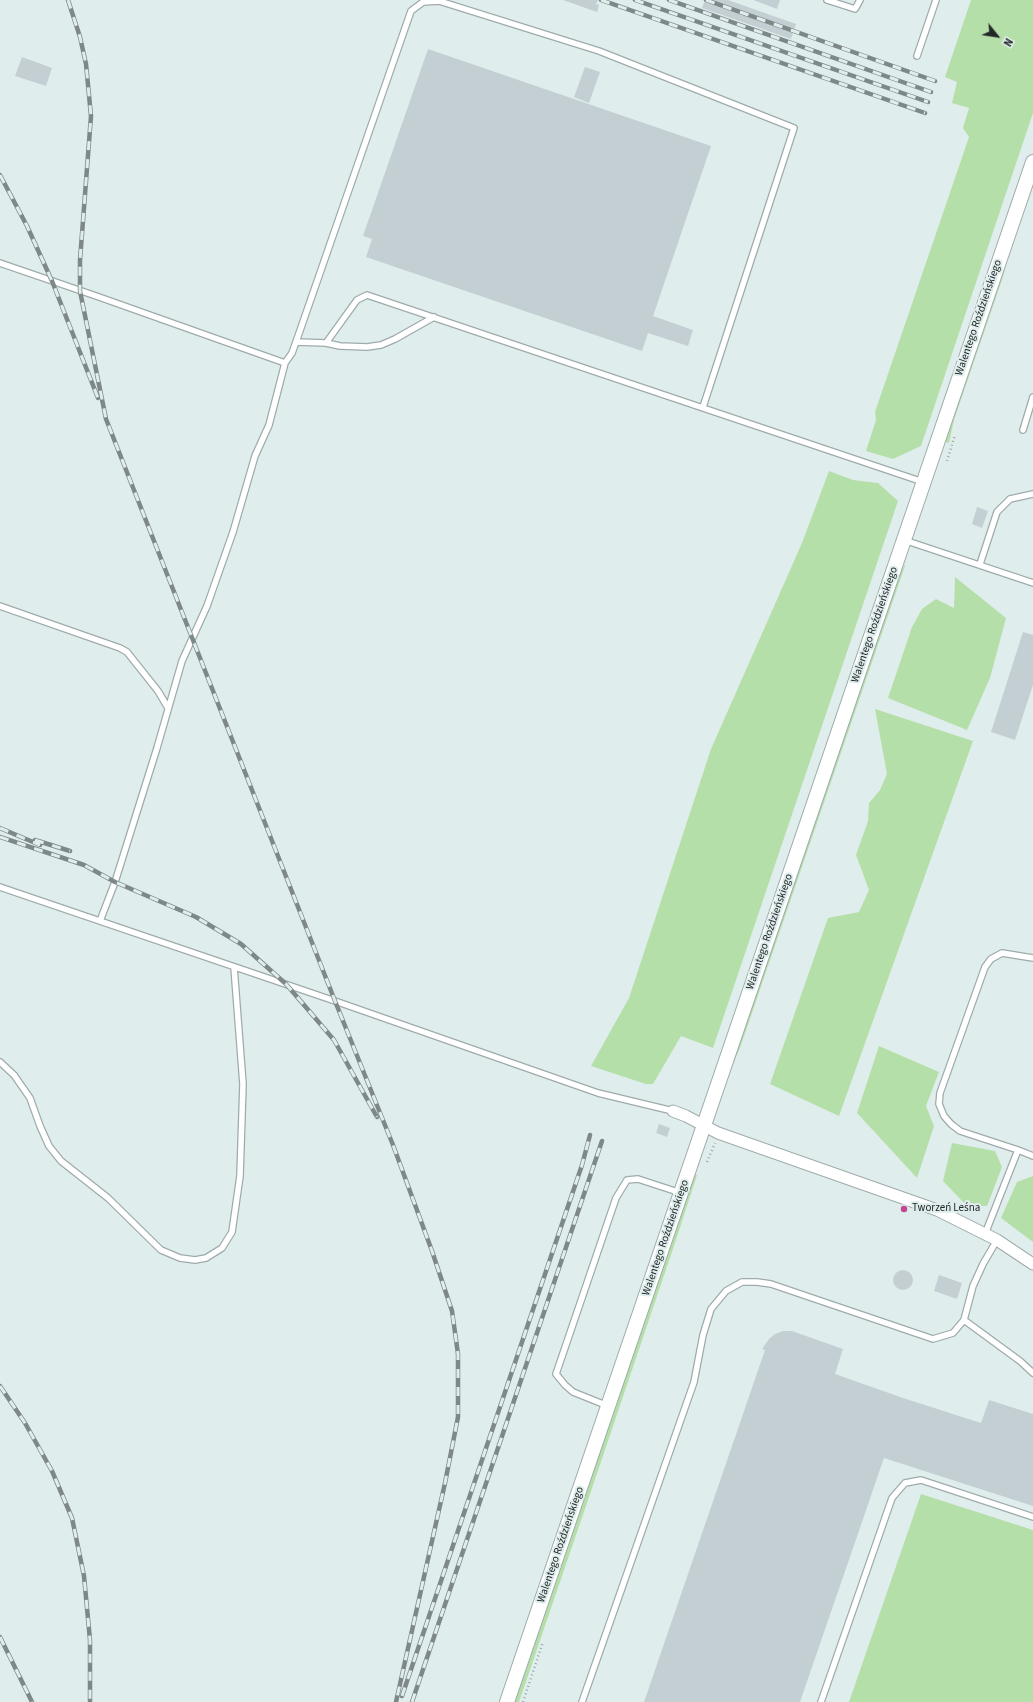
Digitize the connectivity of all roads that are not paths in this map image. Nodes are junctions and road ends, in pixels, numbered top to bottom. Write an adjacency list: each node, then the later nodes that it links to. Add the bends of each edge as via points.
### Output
1 (827, 0): 2 (lane, via 855,9)
2 (860, 0)
3 (936, 0): 4 (lane)
4 (917, 56)
5 (1033, 162): 14 (street, Walentego Roździeńskiego)
6 (0, 263): 10 (lane)
7 (434, 317): 9 (lane, via 381,345 367,347); 9 (lane, via 367,295 357,300); 12 (lane)
8 (296, 342): 9 (lane); 10 (lane); 12 (lane, via 411,11 423,2 439,1 599,51 794,128)
9 (326, 343)
10 (285, 363): 20 (lane, via 269,425 255,456 234,532 207,606 182,661)
11 (1033, 397): 13 (lane)
12 (703, 407): 14 (lane)
13 (1023, 430)
14 (924, 482): 16 (street, Walentego Roździeńskiego)
15 (1033, 494): 17 (lane, via 1010,499 997,512)
16 (904, 540): 17 (lane); 27 (street, Walentego Roździeńskiego)
17 (980, 564): 18 (lane)
18 (1033, 583)
19 (0, 606): 20 (lane, via 127,652)
20 (168, 708): 22 (lane, via 118,874)
21 (0, 886): 22 (lane)
22 (100, 921): 24 (lane)
23 (1033, 958): 28 (lane, via 1002,953 990,959 945,1079 939,1104 944,1116 960,1131)
24 (234, 967): 25 (lane, via 243,1084 240,1176 232,1232 222,1248 206,1258 180,1258 161,1250 108,1198 61,1160 50,1146 30,1098 14,1075); 26 (lane, via 598,1094)
25 (0, 1062)
26 (673, 1111): 27 (street)
27 (703, 1126): 30 (street, Walentego Roździeńskiego); 31 (street, via 937,1210)
28 (1018, 1150): 29 (lane); 31 (lane)
29 (1033, 1156)
30 (681, 1193): 36 (street, Walentego Roździeńskiego); 36 (lane, via 638,1180 627,1180 616,1198 556,1374 573,1392)
31 (985, 1234): 32 (street)
32 (997, 1240): 33 (street); 34 (lane, via 973,1286)
33 (1033, 1264)
34 (964, 1320): 35 (lane); 39 (lane, via 953,1333 933,1339 770,1284 742,1282 726,1291 711,1309 694,1382)
35 (1033, 1373)
36 (609, 1406): 38 (street, Walentego Roździeńskiego)
37 (1033, 1517): 40 (lane, via 920,1480 905,1482 892,1498)
38 (507, 1702)
39 (582, 1702)
40 (821, 1702)

